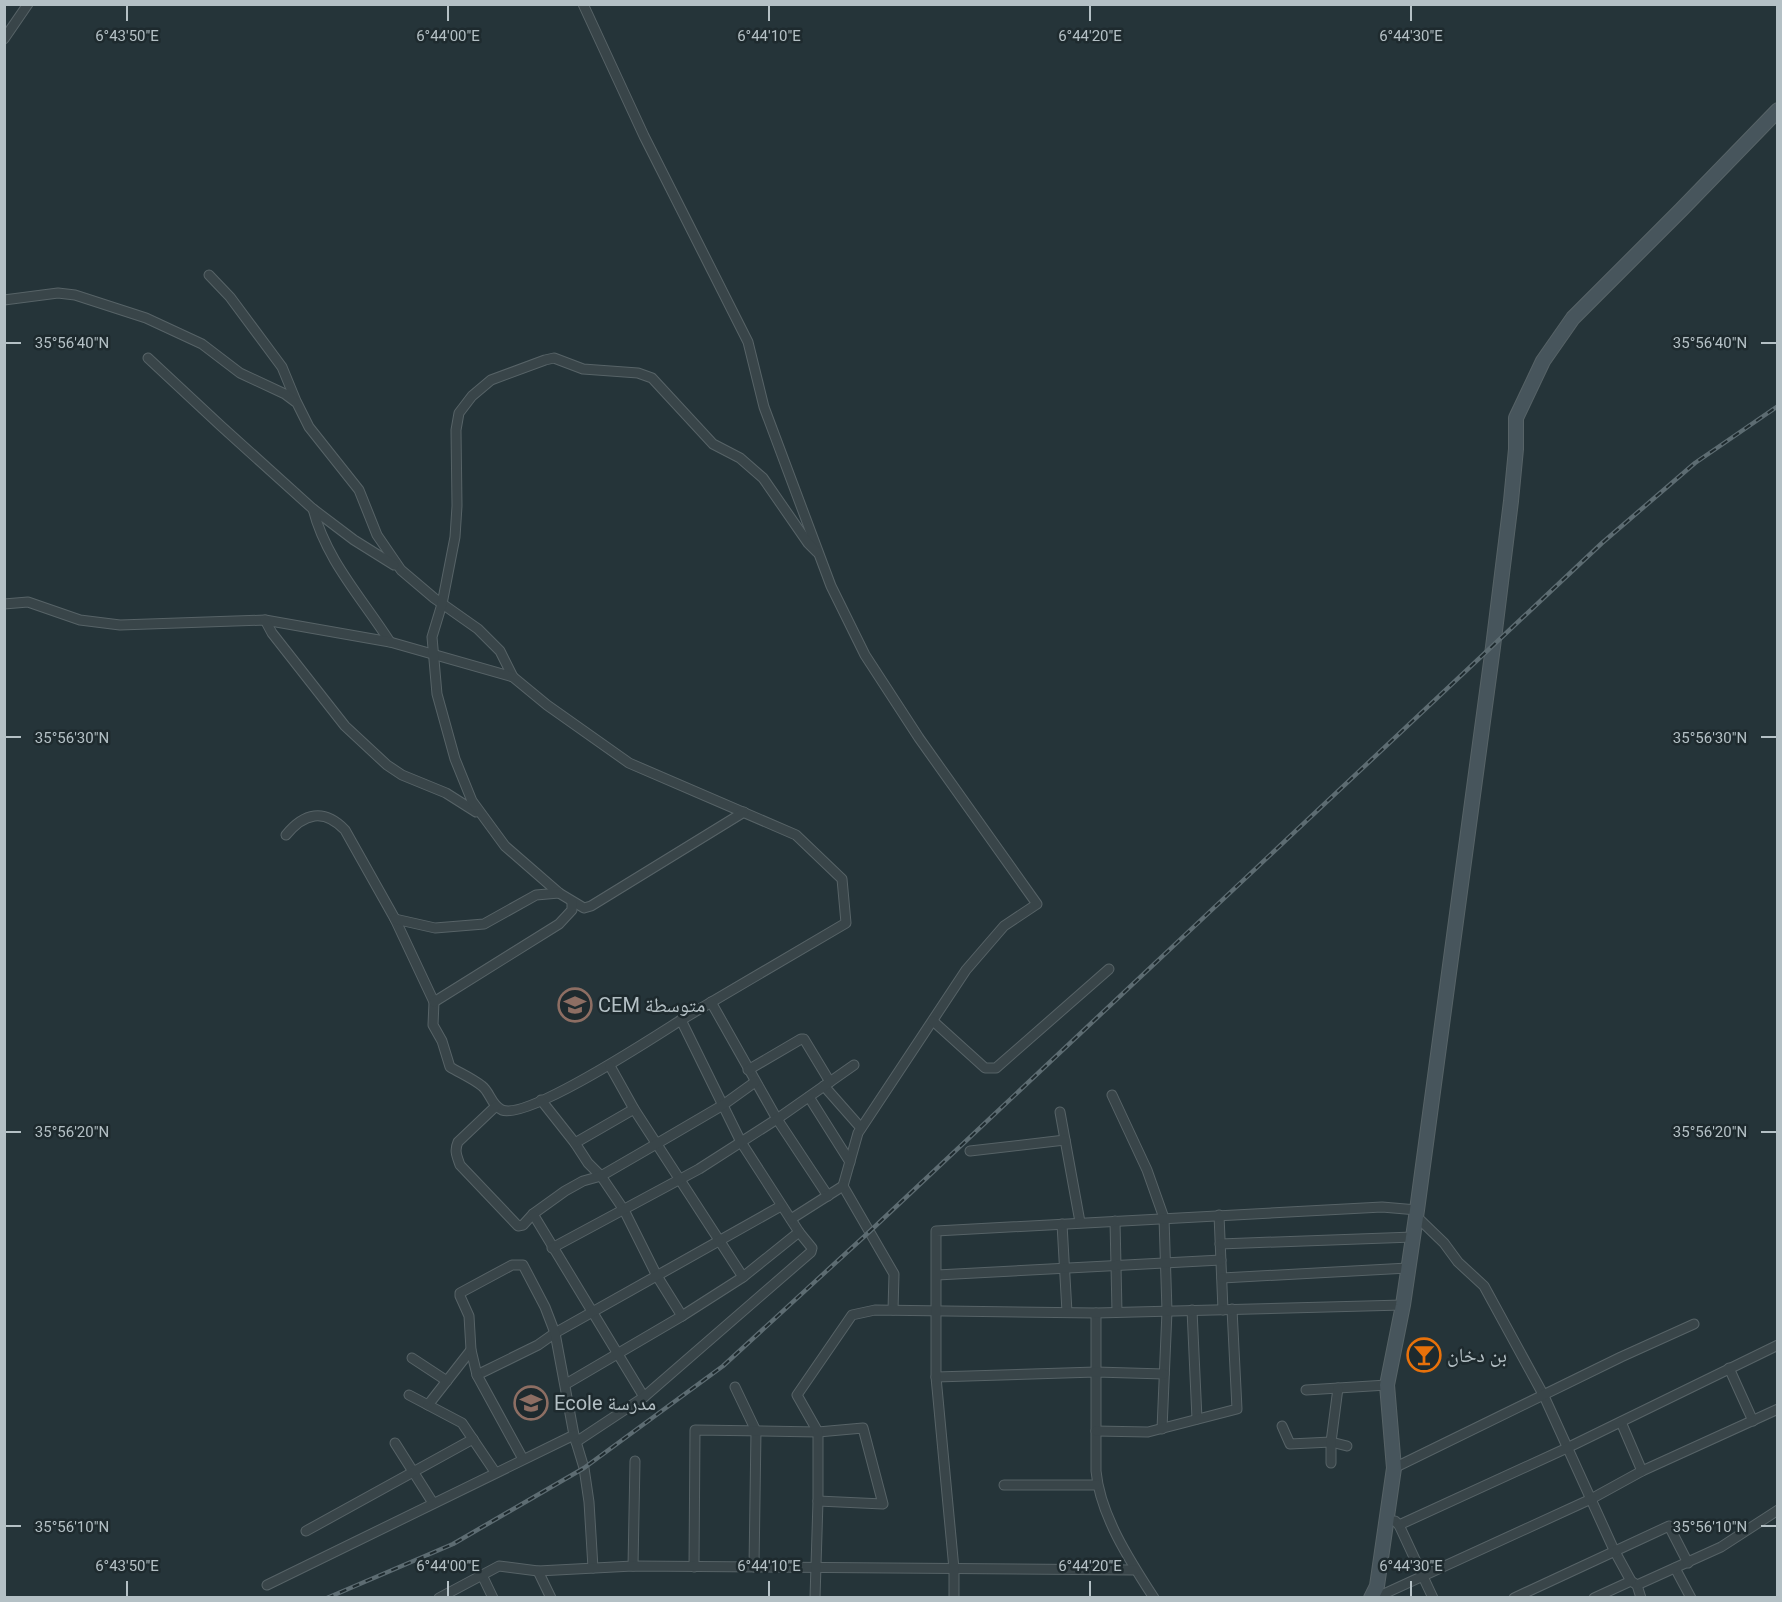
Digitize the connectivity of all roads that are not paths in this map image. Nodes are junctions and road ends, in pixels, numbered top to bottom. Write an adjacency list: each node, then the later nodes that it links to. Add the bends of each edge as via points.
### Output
1 (28, 4): 3 (street)
2 (583, 4): 10 (street, via 644,136 748,342 764,407)
3 (4, 39)
4 (1778, 110): 55 (street, via 1573,318 1544,361 1516,418 1498,605)
5 (209, 274): 8 (street, via 276,358)
6 (4, 300): 8 (street, via 58,293 75,295 146,318 202,344 240,373)
7 (148, 358): 9 (street)
8 (297, 403): 11 (street, via 309,428 359,490 377,535)
9 (313, 508): 11 (street); 15 (street, via 327,548 348,585)
10 (819, 553): 13 (street, via 763,478 740,458 713,444 652,378 638,373 583,369 554,358 491,380 459,413 455,537); 28 (street, via 865,655 1037,904 1004,926 966,970)
11 (401, 570): 13 (street)
12 (4, 604): 14 (street, via 27,602 80,620 120,625)
13 (442, 604): 16 (street, via 432,637); 17 (street, via 478,629 500,651)
14 (265, 620): 15 (street); 19 (street, via 345,726 387,765)
15 (390, 642): 16 (street)
16 (432, 653): 17 (street); 19 (street, via 437,694 454,759)
17 (513, 677): 18 (street, via 629,763)
18 (744, 812): 22 (street, via 599,902 584,908); 26 (street, via 796,835 842,879 846,924)
19 (481, 815): 21 (street, via 505,846)
20 (286, 835): 23 (street, via 299,820 309,816 338,823 351,839)
21 (559, 893): 22 (street); 23 (street, via 536,895 484,924 435,928)
22 (572, 902): 25 (street, via 572,910 559,924)
23 (395, 920): 25 (street)
24 (1109, 969): 28 (street, via 996,1068 985,1068)
25 (434, 1002): 38 (street, via 433,1025 450,1067 484,1087)
26 (711, 1002): 27 (street); 31 (street)
27 (681, 1020): 30 (street); 37 (street)
28 (933, 1021): 42 (street)
29 (854, 1065): 33 (street)
30 (610, 1066): 36 (street); 39 (street)
31 (748, 1070): 32 (street); 33 (street, via 804,1039)
32 (755, 1082): 37 (street); 41 (street)
33 (827, 1084): 35 (street); 42 (street)
34 (1112, 1095): 58 (street, via 1147,1170)
35 (809, 1097): 41 (street); 48 (street)
36 (541, 1100): 38 (street, via 508,1111); 45 (street)
37 (723, 1105): 44 (street); 46 (street)
38 (496, 1106): 56 (street, via 458,1142 456,1155 460,1165 515,1225 523,1225)
39 (634, 1108): 45 (street); 46 (street)
40 (1060, 1112): 43 (street)
41 (777, 1119): 44 (street); 52 (street)
42 (861, 1128): 48 (street)
43 (1065, 1140): 47 (street); 61 (street)
44 (741, 1142): 50 (street); 53 (street)
45 (575, 1143): 49 (street)
46 (658, 1143): 49 (street); 50 (street)
47 (970, 1150)
48 (850, 1162): 51 (street)
49 (601, 1176): 54 (street); 56 (street, via 583,1181)
50 (681, 1179): 54 (street); 65 (street)
51 (843, 1186): 52 (street); 78 (street, via 894,1274)
52 (828, 1196): 59 (street)
53 (782, 1206): 59 (street); 65 (street)
54 (624, 1210): 67 (street); 74 (street)
55 (1417, 1213): 57 (street, via 1383,1207); 64 (street); 106 (street, via 1484,1286)
56 (533, 1214): 67 (street)
57 (1219, 1215): 58 (street); 66 (street)
58 (1164, 1218): 60 (street); 69 (street)
59 (791, 1219): 63 (street)
60 (1115, 1221): 61 (street); 70 (street)
61 (1080, 1222): 62 (street)
62 (1062, 1224): 71 (street); 73 (street, via 936,1231)
63 (799, 1232): 75 (street); 107 (street, via 811,1252)
64 (1413, 1237): 66 (street); 72 (street)
65 (720, 1240): 74 (street); 75 (street)
66 (1220, 1244): 68 (street)
67 (552, 1248): 83 (street)
68 (1221, 1260): 69 (street); 76 (street)
69 (1166, 1263): 70 (street); 82 (street)
70 (1116, 1266): 71 (street); 85 (street)
71 (1065, 1268): 73 (street); 84 (street)
72 (1408, 1268): 76 (street); 77 (street)
73 (937, 1275): 81 (street)
74 (657, 1276): 83 (street); 87 (street)
75 (743, 1277): 87 (street)
76 (1222, 1278): 80 (street)
77 (1403, 1305): 80 (street); 101 (street)
78 (893, 1310): 81 (street); 117 (street, via 852,1315 797,1395)
79 (1192, 1310): 80 (street); 82 (street); 110 (street)
80 (1228, 1310): 110 (street, via 1237,1409)
81 (937, 1311): 84 (street); 98 (street)
82 (1167, 1311): 85 (street); 96 (street)
83 (593, 1312): 89 (street); 92 (street)
84 (1067, 1312): 86 (street)
85 (1118, 1312): 86 (street)
86 (1096, 1313): 95 (street)
87 (682, 1316): 92 (street)
88 (1694, 1324): 106 (street)
89 (555, 1333): 91 (street, via 523,1265 512,1264 460,1293 470,1316); 97 (street); 100 (street)
90 (1778, 1345): 94 (street)
91 (471, 1350): 97 (street); 99 (street)
92 (618, 1353): 100 (street); 107 (street)
93 (412, 1358): 99 (street)
94 (1729, 1368): 111 (street); 112 (street)
95 (1096, 1372): 96 (street); 98 (street); 116 (street)
96 (1164, 1374): 114 (street)
97 (477, 1375): 124 (street)
98 (936, 1377): 148 (street)
99 (447, 1381): 108 (street)
100 (566, 1384): 119 (street)
101 (1387, 1384): 103 (street); 127 (street)
102 (735, 1387): 115 (street)
103 (1338, 1388): 104 (street); 120 (street)
104 (1306, 1390)
105 (409, 1395): 108 (street)
106 (1544, 1396): 123 (street); 127 (street)
107 (644, 1397): 119 (street)
108 (428, 1405): 118 (street, via 462,1423)
109 (1778, 1409): 111 (street)
110 (1197, 1419): 114 (street)
111 (1753, 1421): 130 (street)
112 (1621, 1422): 123 (street); 130 (street)
113 (1282, 1426): 120 (street, via 1290,1444)
114 (1162, 1429): 116 (street)
115 (756, 1431): 117 (street); 143 (street, via 695,1430); 144 (street)
116 (1096, 1431): 132 (street)
117 (818, 1432): 134 (street); 134 (street, via 863,1428 883,1504)
118 (473, 1438): 128 (street); 129 (street)
119 (575, 1438): 124 (street); 145 (street, via 589,1502)
120 (1331, 1442): 122 (street); 126 (street)
121 (395, 1443): 128 (street)
122 (1347, 1446)
123 (1567, 1448): 133 (street); 138 (street)
124 (523, 1459): 129 (street)
125 (635, 1461): 142 (street)
126 (1331, 1463)
127 (1394, 1468): 137 (street)
128 (413, 1472): 135 (street); 139 (street)
129 (495, 1472): 135 (street)
130 (1642, 1472): 133 (street)
131 (1004, 1485): 132 (street)
132 (1097, 1485): 149 (street)
133 (1591, 1499): 140 (street); 152 (street)
134 (818, 1501): 147 (street)
135 (433, 1503): 154 (street)
136 (1778, 1510): 141 (street)
137 (1387, 1513): 138 (street); 161 (street)
138 (1399, 1525): 152 (street)
139 (306, 1531)
140 (1614, 1550): 141 (street, via 1669,1526); 153 (street); 163 (street)
141 (1688, 1563): 146 (street)
142 (633, 1566): 143 (street); 145 (street)
143 (694, 1567): 144 (street)
144 (753, 1567): 147 (street)
145 (593, 1568): 150 (street)
146 (1675, 1568): 153 (street); 166 (street)
147 (814, 1569): 148 (street); 158 (street)
148 (954, 1569): 149 (street); 159 (street)
149 (1135, 1570): 160 (street)
150 (538, 1571): 151 (street, via 499,1566); 157 (street)
151 (482, 1575): 155 (street); 156 (street)
152 (1423, 1575): 161 (street); 162 (street)
153 (1634, 1583): 164 (street); 165 (street)
154 (267, 1585)
155 (439, 1598)
156 (493, 1598)
157 (551, 1598)
158 (815, 1598)
159 (954, 1598)
160 (1154, 1598)
161 (1373, 1598)
162 (1433, 1598)
163 (1514, 1598)
164 (1594, 1598)
165 (1641, 1598)
166 (1691, 1598)

